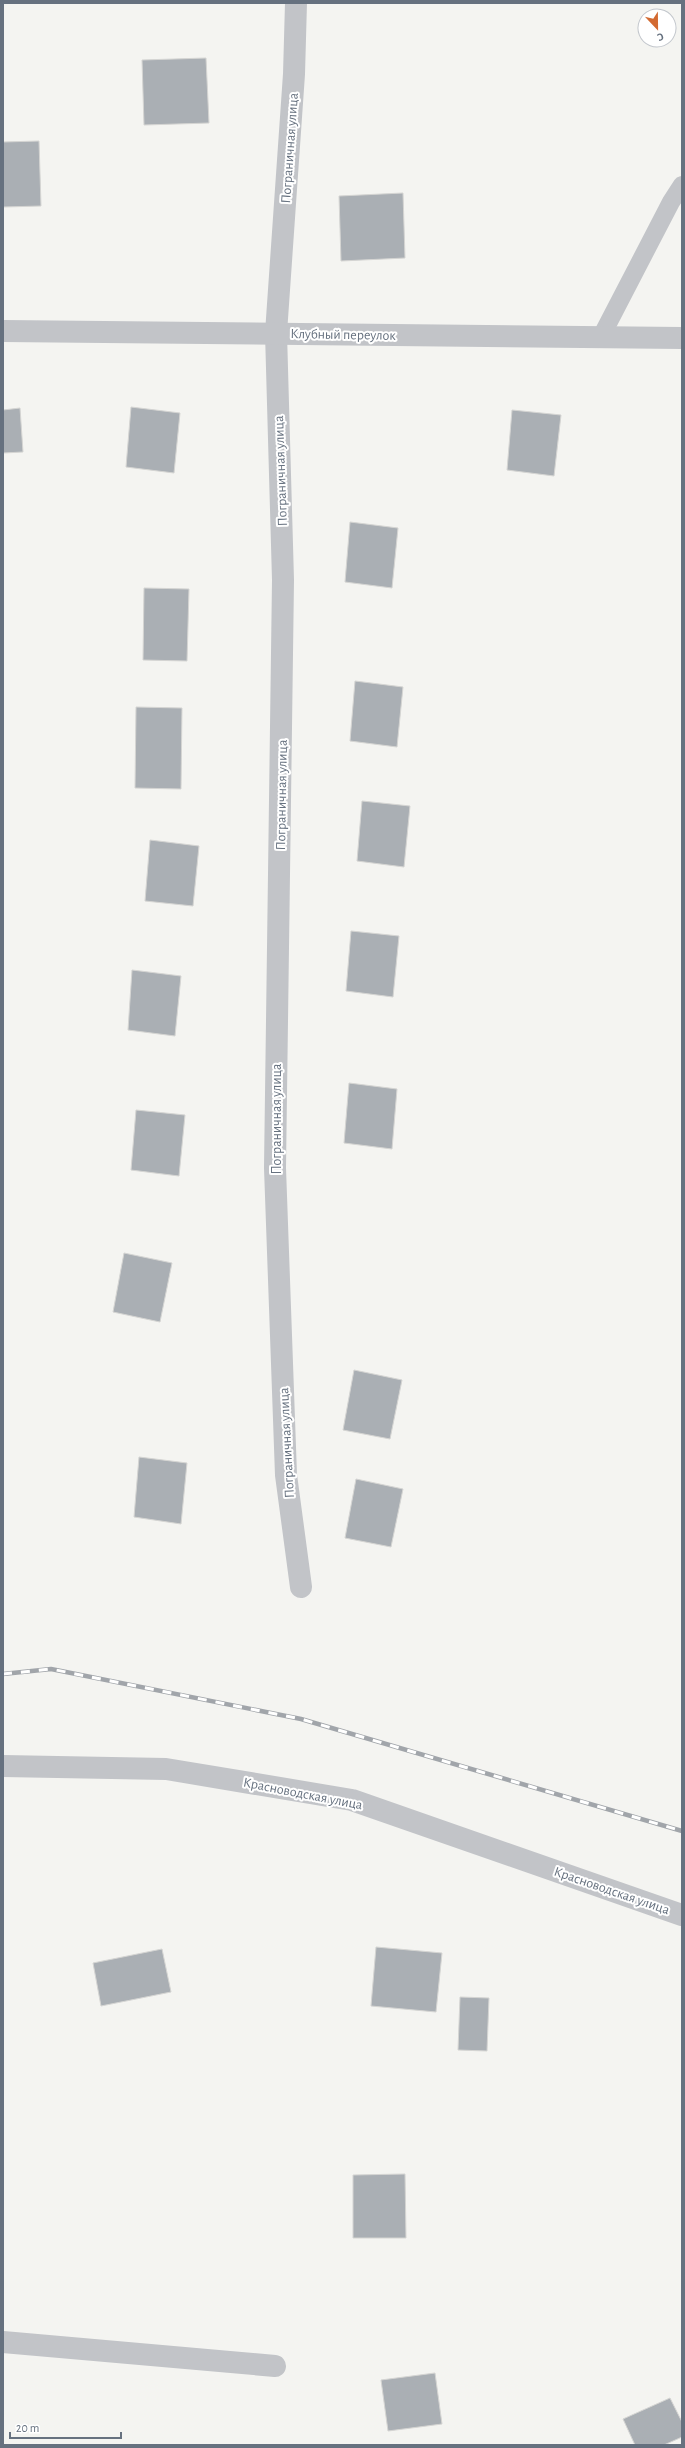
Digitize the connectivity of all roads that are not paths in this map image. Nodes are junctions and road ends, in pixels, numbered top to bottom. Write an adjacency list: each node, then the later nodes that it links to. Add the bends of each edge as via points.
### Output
1 (296, 3): 4 (street, Пограничная улица, via 294,74)
2 (682, 185): 5 (lane)
3 (3, 331): 4 (street, Клубный переулок)
4 (276, 333): 5 (street, Клубный переулок); 7 (street, Пограничная улица, via 283,580 275,1168 286,1475)
5 (600, 337): 6 (street, Клубный переулок)
6 (682, 338)
7 (301, 1587)
8 (3, 1766): 9 (street, Красноводская улица, via 166,1769 352,1800)
9 (682, 1915)
10 (3, 2342): 11 (street)
11 (275, 2366)

